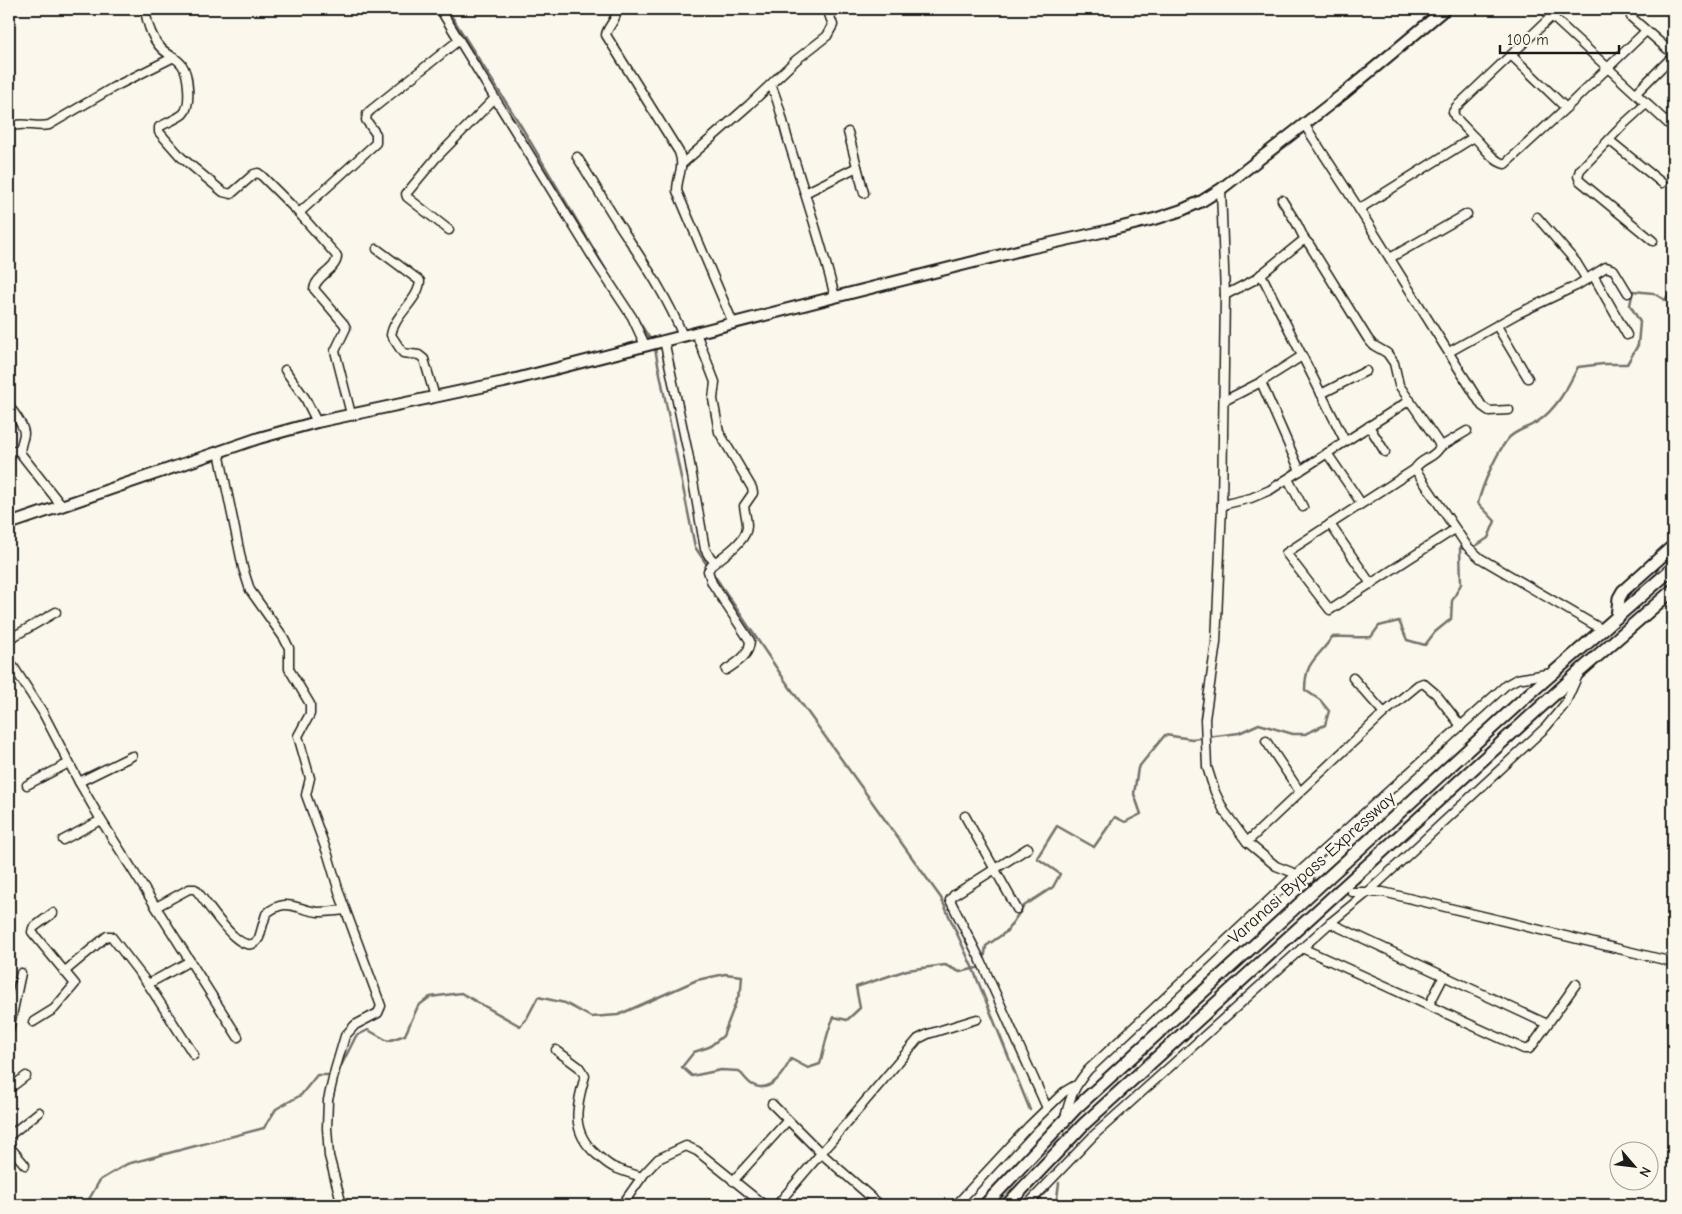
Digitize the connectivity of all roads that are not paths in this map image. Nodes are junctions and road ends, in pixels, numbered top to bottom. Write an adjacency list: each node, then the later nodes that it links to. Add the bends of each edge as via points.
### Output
1 (145, 9): 13 (street, via 153,37 163,50)
2 (440, 9): 10 (street)
3 (615, 9): 27 (street, via 615,17 606,35)
4 (827, 9): 15 (street, via 833,25 827,36)
5 (1544, 9): 7 (street)
6 (1441, 10): 20 (main road)
7 (1552, 16): 11 (street); 14 (street)
8 (1630, 17): 9 (street)
9 (1646, 30): 12 (street); 14 (street)
10 (458, 40): 17 (street); 35 (street, via 367,114 366,120 376,134 376,143)
11 (1510, 55): 19 (street); 24 (street, via 1453,112)
12 (1673, 55): 16 (street)
13 (174, 57): 21 (street, via 49,125 23,123); 35 (street, via 186,71 188,102 183,114 158,128 164,139 223,192 230,194 258,173)
14 (1609, 67): 16 (street); 19 (street)
15 (771, 85): 27 (street); 31 (street)
16 (1636, 93): 18 (street)
17 (494, 99): 38 (street, via 435,159 406,194); 54 (street, via 632,317)
18 (1647, 103): 22 (street); 25 (street)
19 (1566, 108): 24 (street, via 1505,164)
20 (1304, 124): 30 (main road); 34 (street)
21 (9, 127)
22 (1673, 128)
23 (848, 132): 28 (street)
24 (1474, 137): 34 (street)
25 (1609, 140): 29 (street); 40 (street, via 1580,170 1580,181)
26 (578, 157): 52 (street, via 651,272)
27 (683, 163): 48 (street, via 677,191)
28 (857, 167): 31 (street); 32 (street)
29 (1662, 183)
30 (1222, 189): 46 (street); 47 (main road, via 1195,204 1158,218)
31 (805, 193): 47 (street)
32 (864, 193)
33 (1282, 200): 39 (street)
34 (1359, 209): 42 (street)
35 (299, 213): 67 (street, via 337,256 336,263 316,282 314,289 346,328 336,351)
36 (1466, 214): 42 (street)
37 (1537, 216): 44 (street)
38 (449, 230)
39 (1305, 240): 43 (street); 63 (street, via 1368,339 1387,353 1394,364 1399,385)
40 (1654, 241)
41 (376, 249): 62 (street, via 420,281 391,335 403,353 424,359)
42 (1390, 258): 55 (street)
43 (1261, 274): 46 (street, via 1242,288); 56 (street)
44 (1590, 278): 45 (street, via 1606,267 1610,268); 49 (street); 51 (street)
45 (1628, 294)
46 (1225, 295): 64 (street)
47 (835, 296): 48 (main road)
48 (733, 323): 50 (main road)
49 (1497, 326): 55 (street); 59 (street)
50 (696, 332): 52 (main road); 89 (street, via 715,382 719,432 753,493 744,506 747,531 732,550)
51 (1628, 335)
52 (683, 336): 53 (main road)
53 (664, 340): 54 (main road); 89 (street, via 705,549)
54 (645, 345): 62 (main road, via 504,382)
55 (1449, 352): 66 (street, via 1482,406 1489,411)
56 (1302, 356): 60 (street); 61 (street)
57 (285, 370): 68 (street)
58 (1366, 371): 61 (street)
59 (1528, 378)
60 (1261, 382): 64 (street); 79 (street)
61 (1321, 394): 71 (street)
62 (435, 396): 67 (main road)
63 (1410, 400): 69 (street); 72 (street)
64 (1224, 401): 83 (street)
65 (9, 406): 74 (street, via 24,432)
66 (1509, 410)
67 (351, 414): 68 (main road)
68 (317, 422): 75 (main road)
69 (1369, 426): 71 (street); 76 (street)
70 (1467, 432): 72 (street)
71 (1345, 442): 77 (street)
72 (1440, 447): 78 (street, via 1434,456)
73 (9, 450): 74 (street)
74 (20, 450): 82 (street)
75 (219, 452): 82 (main road); 122 (street, via 247,583 284,638 289,648 288,669 310,704 310,714 298,736 310,778 306,795)
76 (1385, 452)
77 (1327, 453): 79 (street); 81 (street)
78 (1415, 468): 81 (street); 87 (street)
79 (1300, 471): 80 (street)
80 (1288, 479): 83 (street, via 1262,494); 84 (street)
81 (1361, 503): 86 (street)
82 (61, 505): 85 (main road)
83 (1222, 505): 113 (street, via 1216,643 1205,719 1207,767 1224,811)
84 (1303, 507)
85 (9, 524)
86 (1330, 524): 91 (street); 91 (street, via 1286,553 1330,610)
87 (1455, 529): 91 (street); 95 (street, via 1469,549)
88 (1673, 546): 94 (highway, via 1623,591)
89 (715, 562): 98 (street, via 708,571 712,583 750,641 750,649 745,656)
90 (1673, 568): 94 (highway, Varanasi Bypass Expressway)
91 (1371, 584)
92 (1673, 590): 99 (highway, Varanasi Bypass Expressway)
93 (56, 612): 96 (street)
94 (1617, 617): 95 (highway, Varanasi Bypass Expressway)
95 (1602, 630): 100 (highway, Varanasi Bypass Expressway)
96 (9, 637)
97 (9, 660): 106 (street, via 42,711)
98 (726, 670)
99 (1580, 671): 119 (street, via 1565,704 1546,727); 162 (highway, Varanasi Bypass Expressway, via 1084,1124)
100 (1553, 673): 103 (street, via 1517,679 1506,685); 147 (highway, Varanasi Bypass Expressway)
101 (1352, 678): 102 (street)
102 (1384, 713): 103 (street, via 1423,683); 109 (street)
103 (1461, 726): 116 (street)
104 (1266, 741): 109 (street)
105 (132, 756): 107 (street)
106 (69, 763): 107 (street); 108 (street)
107 (79, 782): 111 (street)
108 (27, 785)
109 (1300, 792): 113 (street)
110 (964, 816): 115 (street)
111 (101, 820): 112 (street); 120 (street)
112 (63, 840)
113 (1247, 842): 116 (street, via 1276,866)
114 (1028, 848): 115 (street)
115 (995, 869): 121 (street); 145 (street, via 954,894 950,900)
116 (1297, 874): 117 (street); 142 (street)
117 (1309, 879)
118 (1352, 892): 119 (street)
119 (1368, 892): 124 (street); 127 (street, via 1383,892)
120 (156, 907): 122 (street, via 189,889 195,889 230,933 246,944 259,938 266,914 284,905 319,912); 126 (street)
121 (1017, 909)
122 (345, 910): 155 (street, via 381,1006 378,1013 355,1025 345,1036 328,1100 329,1156)
123 (53, 913): 128 (street, via 31,930)
124 (1330, 923): 125 (street); 130 (street)
125 (1302, 948): 133 (street); 163 (street, via 1094,1135)
126 (190, 960): 131 (street); 138 (street)
127 (1673, 962)
128 (64, 972): 131 (street, via 109,935); 135 (street, via 74,981 74,986 54,1009)
129 (21, 973): 137 (street)
130 (1444, 976): 133 (street); 136 (street)
131 (148, 984): 140 (street)
132 (1576, 984): 136 (street)
133 (1429, 1005): 136 (street, via 1524,1049 1532,1046)
134 (977, 1019): 151 (street, via 918,1039)
135 (33, 1022)
136 (1547, 1024)
137 (9, 1030)
138 (238, 1037)
139 (556, 1050): 153 (street, via 579,1067 584,1076 577,1112 578,1126 586,1143 613,1167)
140 (194, 1055)
141 (26, 1076): 143 (street)
142 (1076, 1084): 145 (street); 147 (street)
143 (9, 1089)
144 (772, 1104): 148 (street)
145 (1047, 1108): 160 (street)
146 (39, 1112): 149 (street)
147 (1065, 1118): 161 (highway, Varanasi Bypass Expressway)
148 (788, 1120): 151 (street); 154 (street)
149 (9, 1136)
150 (9, 1146): 152 (street)
151 (822, 1154): 158 (street); 159 (street)
152 (24, 1165)
153 (642, 1177): 154 (street, via 658,1159 686,1146 697,1151); 156 (street)
154 (733, 1181): 157 (street)
155 (342, 1205)
156 (622, 1205)
157 (764, 1205)
158 (777, 1205)
159 (880, 1205)
160 (956, 1205)
161 (984, 1205)
162 (1007, 1205)
163 (1027, 1205)

